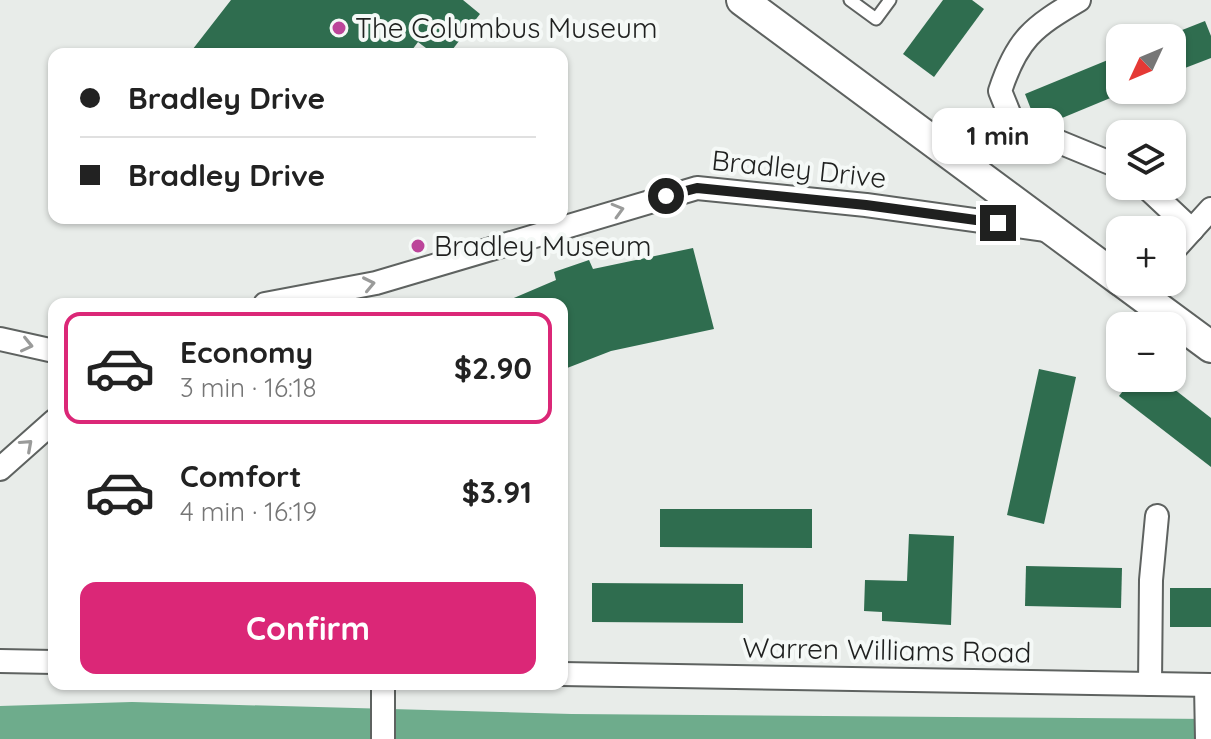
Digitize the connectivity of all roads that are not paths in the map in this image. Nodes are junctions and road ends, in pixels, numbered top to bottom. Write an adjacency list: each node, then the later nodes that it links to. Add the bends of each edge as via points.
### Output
1 (742, 0): 9 (main road)
2 (850, 0): 3 (lane, via 876,19)
3 (890, 0)
4 (1079, 0): 5 (street, via 1037,25 1010,60 1000,91 1013,123)
5 (1106, 161)
6 (1160, 200): 8 (street)
7 (1211, 209): 8 (street)
8 (1192, 230): 10 (street)
9 (1054, 231): 11 (main road); 13 (street, Bradley Drive, one-way to 9, via 376,283 697,188)
10 (1186, 237)
11 (1106, 267)
12 (1146, 296): 15 (main road)
13 (297, 298)
14 (0, 339): 16 (street, one-way to 16)
15 (1211, 347)
16 (48, 350)
17 (48, 426): 18 (street, one-way to 17)
18 (0, 469)
19 (1157, 516): 23 (street)
20 (0, 661): 21 (street)
21 (48, 662)
22 (568, 674): 23 (street, Warren Williams Road)
23 (1150, 684): 24 (street, Warren Williams Road)
24 (1208, 685): 26 (street)
25 (383, 690): 27 (street)
26 (1206, 729)
27 (383, 739)

